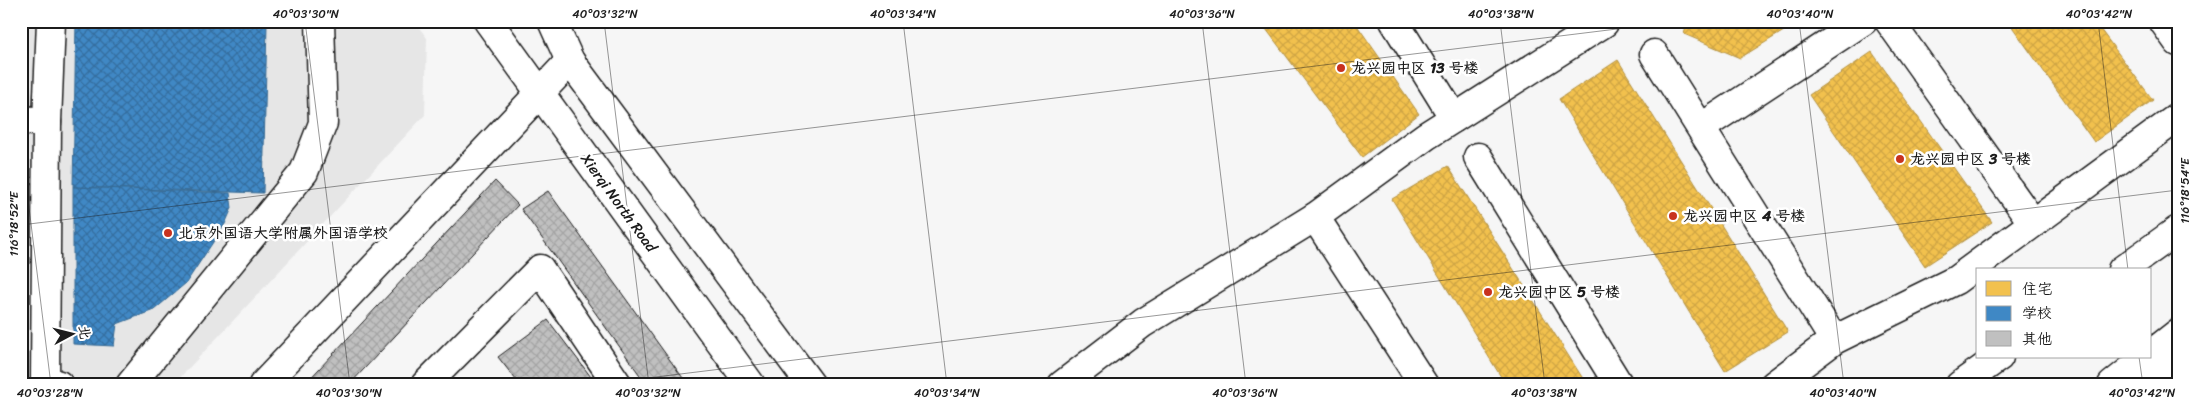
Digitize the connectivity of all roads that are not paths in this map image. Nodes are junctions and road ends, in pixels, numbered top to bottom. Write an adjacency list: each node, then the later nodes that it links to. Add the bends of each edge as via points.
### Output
1 (51, 21): 16 (street)
2 (320, 21): 31 (street, via 323,123 304,172)
3 (488, 21): 13 (street, Xierqi North Road)
4 (552, 21): 12 (street)
5 (1394, 21): 15 (street)
6 (1603, 21): 15 (street)
7 (1863, 21): 17 (street)
8 (1889, 21): 20 (street)
9 (2163, 21): 10 (street)
10 (2178, 42)
11 (1654, 54): 17 (street)
12 (570, 60): 13 (street); 35 (street)
13 (538, 93): 32 (street); 34 (street, Xierqi North Road)
14 (2178, 117): 20 (street)
15 (1454, 118): 19 (street)
16 (34, 121): 30 (street, via 45,381)
17 (1702, 127): 24 (street)
18 (1478, 157): 38 (street)
19 (1315, 216): 36 (street, via 1143,323); 37 (street)
20 (2033, 223): 24 (street, via 1956,280)
21 (2178, 230): 22 (street)
22 (2125, 268)
23 (2178, 333): 25 (street)
24 (1834, 340): 39 (street)
25 (2152, 353)
26 (1998, 358): 40 (street)
27 (2146, 358): 41 (street)
28 (2178, 365): 42 (street)
29 (437, 381): 33 (street, via 540,269)
30 (59, 385)
31 (130, 385)
32 (263, 385)
33 (618, 385)
34 (751, 385)
35 (811, 385)
36 (1062, 385)
37 (1424, 385)
38 (1619, 385)
39 (1774, 385)
40 (1960, 385)
41 (2112, 385)
42 (2152, 385)

